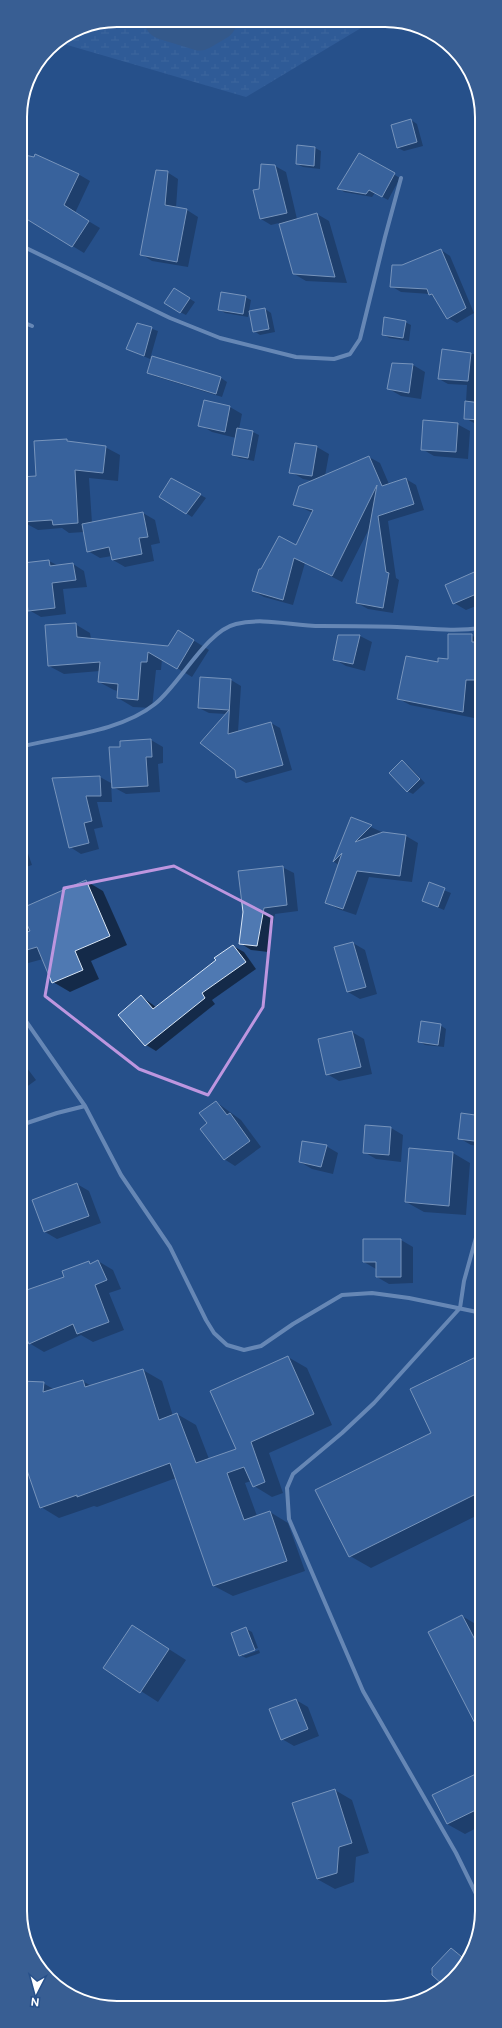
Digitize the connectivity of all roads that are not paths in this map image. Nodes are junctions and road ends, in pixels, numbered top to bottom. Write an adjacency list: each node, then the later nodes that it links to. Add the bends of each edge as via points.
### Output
1 (401, 178): 2 (street, via 360,339 350,354 334,360 296,357 220,338 170,318)
2 (27, 247)
3 (27, 324): 4 (street)
4 (32, 326)
5 (475, 628): 6 (street, via 437,630 268,622 236,624 218,632 156,704 131,719)
6 (27, 745)
7 (27, 1024): 8 (street)
8 (85, 1106): 9 (street); 11 (street, via 121,1175 170,1247 206,1320 214,1333 227,1345 244,1350 262,1346 342,1295 372,1293)
9 (27, 1123)
10 (475, 1241): 11 (street, via 464,1281)
11 (460, 1308): 12 (street); 13 (street, via 374,1402 293,1474 287,1488 289,1519 363,1690 456,1853)
12 (475, 1311)
13 (475, 1892)

